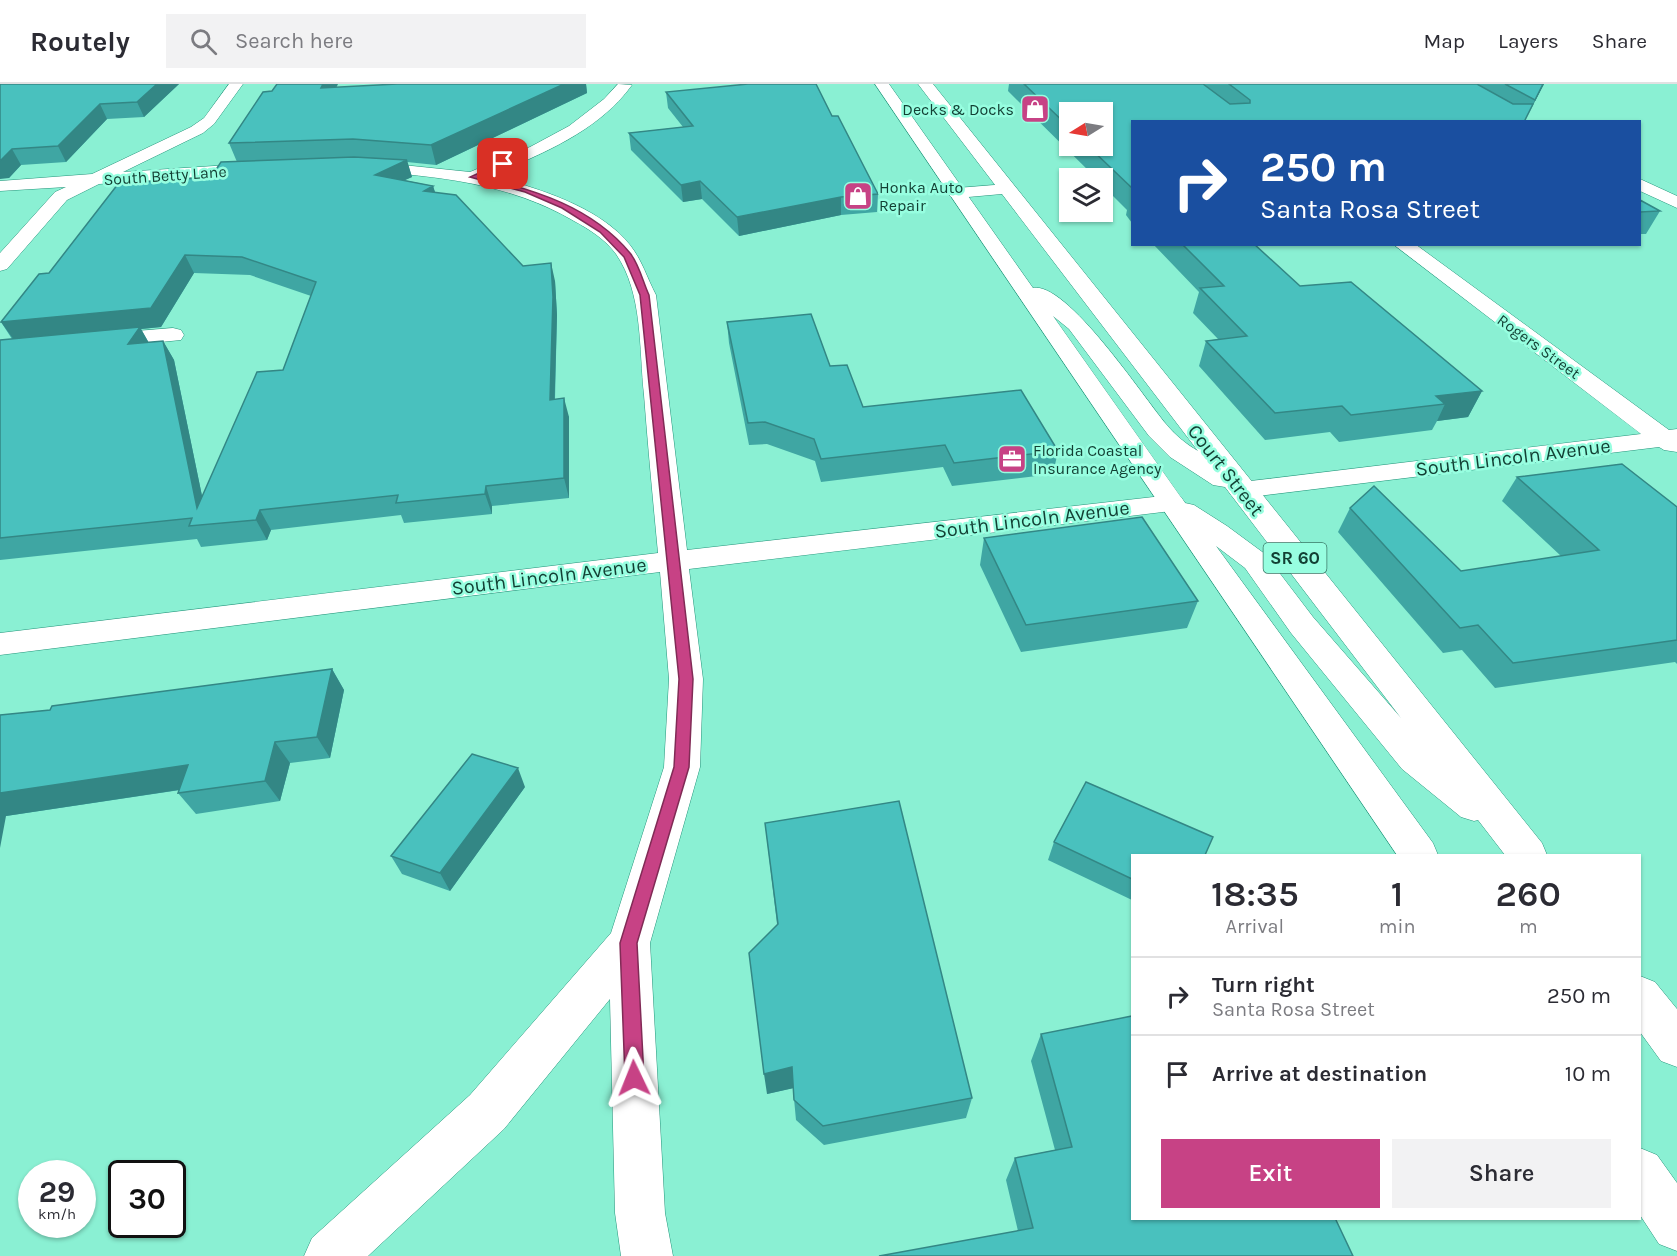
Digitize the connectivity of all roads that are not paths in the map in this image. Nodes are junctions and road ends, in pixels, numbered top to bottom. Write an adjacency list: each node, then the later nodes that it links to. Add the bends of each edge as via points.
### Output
1 (236, 84): 8 (street, via 210,121 197,130)
2 (882, 84): 12 (street)
3 (925, 84): 11 (street, Court Street / SR 60)
4 (625, 85): 7 (street, via 591,119 561,138)
5 (352, 166): 7 (street)
6 (275, 167): 8 (street, South Betty Lane)
7 (474, 177): 22 (street, via 565,206 603,231 628,256 645,295)
8 (91, 179): 10 (street, South Betty Lane); 15 (street, via 61,196)
9 (1641, 185): 13 (street)
10 (0, 186)
11 (1006, 189): 12 (street); 20 (street, Court Street / SR 60)
12 (957, 193): 16 (street)
13 (1677, 203)
14 (1405, 246): 19 (street, Rogers Street)
15 (0, 265)
16 (1012, 273): 20 (street, via 1077,324 1158,431 1179,451); 21 (street)
17 (173, 334): 18 (street)
18 (81, 343)
19 (1673, 441): 20 (street, South Lincoln Avenue)
20 (1242, 490): 24 (street, Court Street / SR 60)
21 (1171, 503): 22 (street, South Lincoln Avenue); 24 (street, via 1255,561 1302,625 1415,759); 25 (street)
22 (673, 561): 23 (street, South Lincoln Avenue); 26 (street, via 686,679 682,767)
23 (0, 644)
24 (1524, 849)
25 (1418, 854)
26 (629, 943): 31 (street, via 487,1113); 32 (street, via 640,1213)
27 (1641, 998): 28 (street)
28 (1677, 1045)
29 (1641, 1173): 30 (street)
30 (1677, 1226)
31 (330, 1256)
32 (647, 1256)

